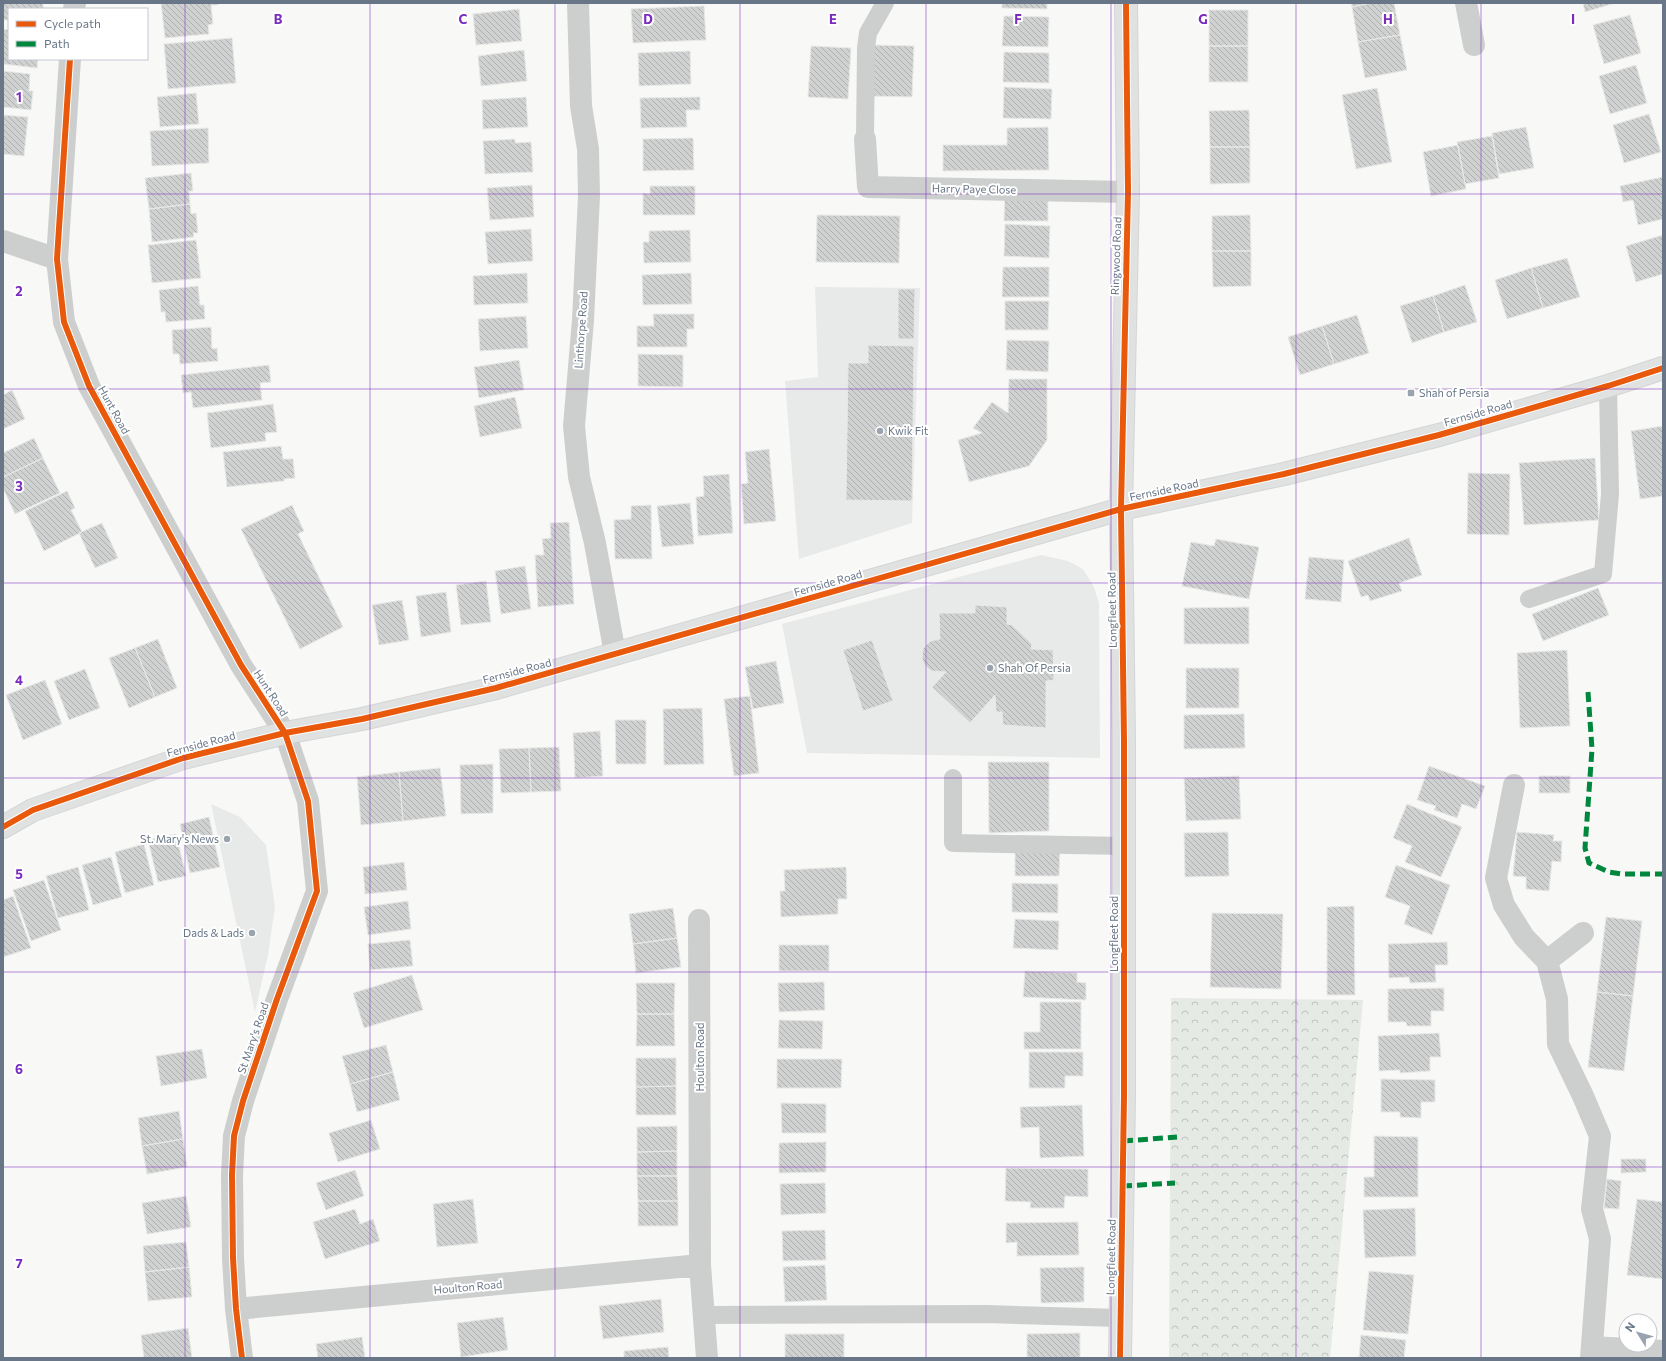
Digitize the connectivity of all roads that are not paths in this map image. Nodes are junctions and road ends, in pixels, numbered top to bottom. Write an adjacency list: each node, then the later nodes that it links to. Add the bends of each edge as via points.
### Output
1 (578, 3): 15 (street, Linthorpe Road, via 581,106 588,149 588,196 583,320 574,426 579,477 595,543)
2 (885, 3): 7 (lane, via 868,33)
3 (1126, 3): 8 (main road, Ringwood Road)
4 (1466, 3): 5 (street)
5 (1474, 45)
6 (70, 60): 10 (street, Hunt Road)
7 (865, 139): 8 (street, Harry Paye Close, via 868,187)
8 (1128, 192): 13 (main road, Ringwood Road)
9 (3, 241): 10 (street)
10 (57, 259): 16 (street, Hunt Road, via 64,322 89,386 241,665)
11 (1663, 368): 12 (main road, Fernside Road)
12 (1608, 386): 13 (main road, Fernside Road, via 1439,435 1284,474); 14 (lane, via 1610,494 1603,574)
13 (1121, 509): 15 (main road, Fernside Road); 20 (main road, Longfleet Road)
14 (1529, 600)
15 (615, 654): 16 (main road, Fernside Road, via 496,688 362,719)
16 (286, 733): 19 (main road, Fernside Road, via 183,758 34,810); 25 (street, St Mary's Road, via 308,801 317,891 243,1101 234,1136 232,1175)
17 (954, 778): 20 (lane, via 953,843)
18 (1514, 785): 23 (street, via 1496,878 1504,905 1524,937)
19 (3, 827)
20 (1124, 846): 27 (main road, Longfleet Road, via 1124,1096)
21 (699, 920): 24 (street, Houlton Road)
22 (1583, 933): 23 (street)
23 (1547, 961): 29 (street, via 1557,999 1558,1044 1600,1136 1592,1209 1600,1239)
24 (700, 1266): 25 (street, Houlton Road); 26 (street, Houlton Road)
25 (236, 1309): 30 (street, St Mary's Road)
26 (704, 1314): 27 (lane, via 986,1314); 31 (street, Houlton Road)
27 (1119, 1318): 32 (main road, Longfleet Road)
28 (1663, 1351): 29 (street)
29 (1592, 1352)
30 (242, 1358)
31 (707, 1358)
32 (1120, 1358)

